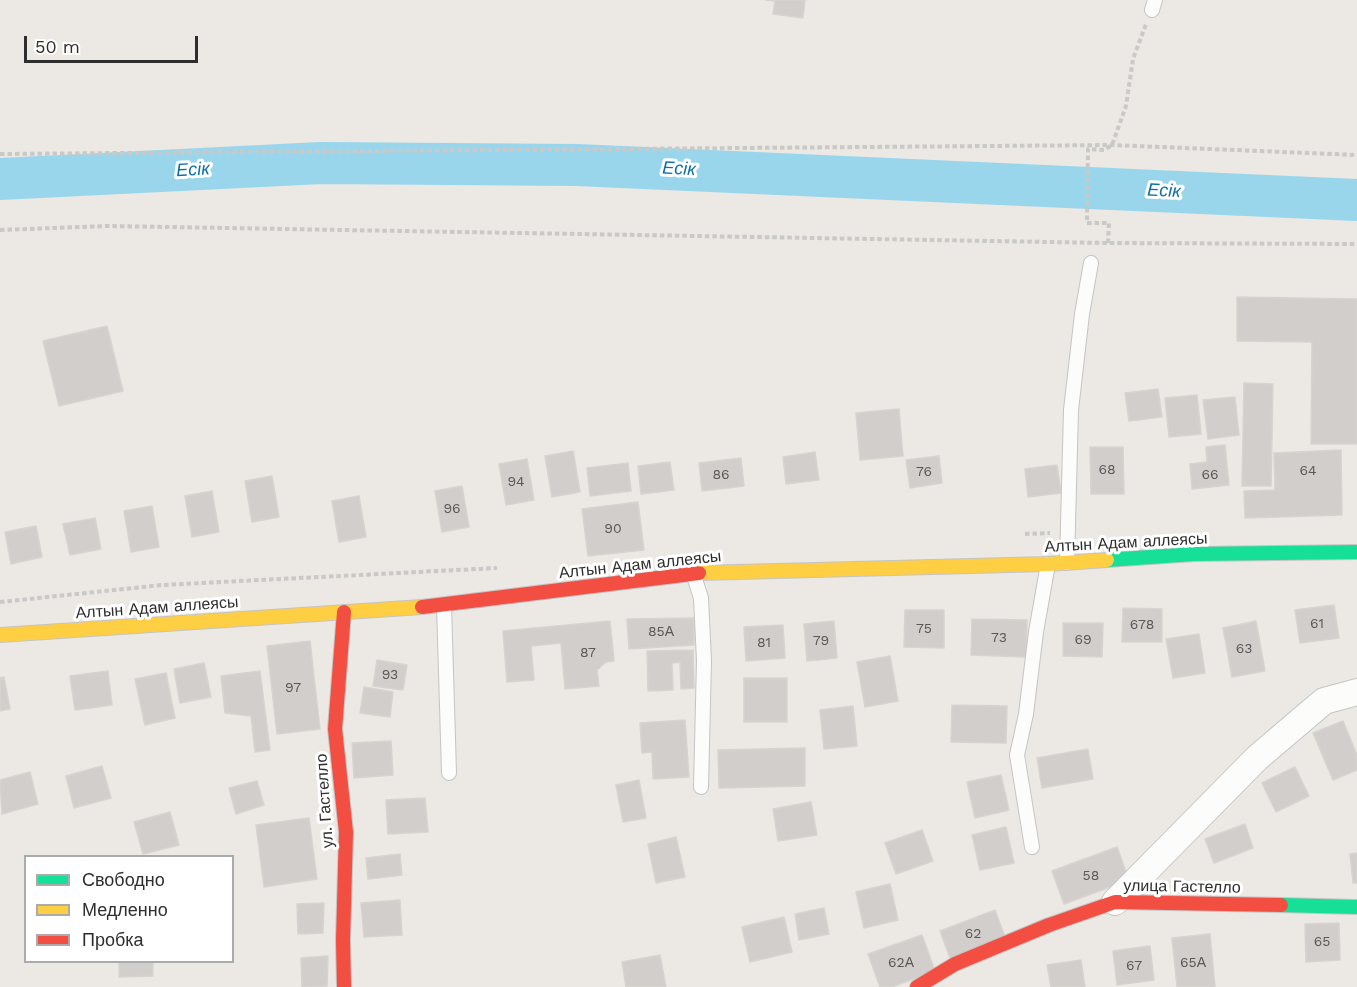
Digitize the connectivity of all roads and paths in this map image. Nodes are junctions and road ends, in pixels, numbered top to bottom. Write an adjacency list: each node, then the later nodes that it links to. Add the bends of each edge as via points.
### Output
1 (1154, 5): 2 (path, via 1133,59 1126,106)
2 (1112, 145): 3 (path); 4 (path); 6 (path, via 1104,150 1088,149 1087,223 1109,223)
3 (0, 153)
4 (1357, 155)
5 (0, 230): 6 (path, via 108,226)
6 (1108, 243): 7 (path)
7 (1357, 244)
8 (1091, 263): 10 (lane, via 1071,410)
9 (1357, 552): 10 (main road, Алтын Адам аллеясы, via 1194,554)
10 (1067, 563): 11 (main road, Алтын Адам аллеясы)
11 (1048, 564): 12 (main road, Алтын Адам аллеясы); 19 (lane, via 1017,755)
12 (693, 573): 13 (main road, Алтын Адам аллеясы); 18 (lane, via 701,598 704,661)
13 (444, 605): 14 (main road, Алтын Адам аллеясы); 17 (lane)
14 (344, 612): 15 (main road, Алтын Адам аллеясы); 22 (main road, ул. Гастелло, via 335,729 346,832)
15 (0, 635)
16 (1357, 692): 20 (street, via 1324,701 1257,758)
17 (449, 773)
18 (701, 787)
19 (1032, 847)
20 (1114, 902): 21 (main road, улица Гастелло); 23 (main road, улица Гастелло, via 955,964)
21 (1357, 907)
22 (344, 987)
23 (917, 987)

